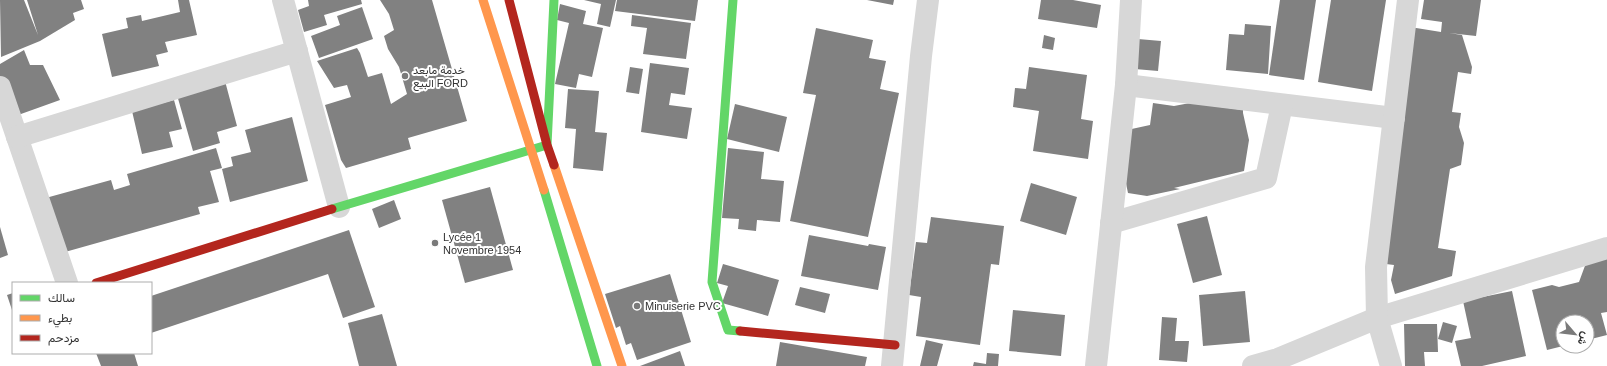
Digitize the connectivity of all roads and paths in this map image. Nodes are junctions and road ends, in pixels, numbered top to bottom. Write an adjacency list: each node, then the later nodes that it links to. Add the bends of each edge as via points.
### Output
1 (283, 0): 9 (street)
2 (483, 0): 16 (street)
3 (509, 0): 15 (street)
4 (554, 0): 15 (street)
5 (733, 0): 23 (street, via 712,282 728,330)
6 (928, 0): 23 (street)
7 (1131, 0): 10 (street)
8 (1408, 0): 13 (street)
9 (297, 51): 14 (street); 17 (street)
10 (1126, 85): 12 (street); 18 (street)
11 (0, 87): 14 (street)
12 (1282, 105): 13 (street); 18 (street, via 1266,178)
13 (1394, 118): 22 (street, via 1376,267)
14 (17, 137): 20 (street)
15 (547, 145): 16 (street); 26 (street)
16 (532, 149): 17 (street); 25 (street)
17 (339, 207): 21 (street)
18 (1110, 223): 27 (street)
19 (1607, 248): 22 (street)
20 (67, 282)
21 (99, 282)
22 (1377, 318): 24 (street); 29 (street)
23 (893, 356)
24 (1279, 363): 28 (street)
25 (597, 366)
26 (622, 366)
27 (1096, 366)
28 (1253, 366)
29 (1391, 366)

